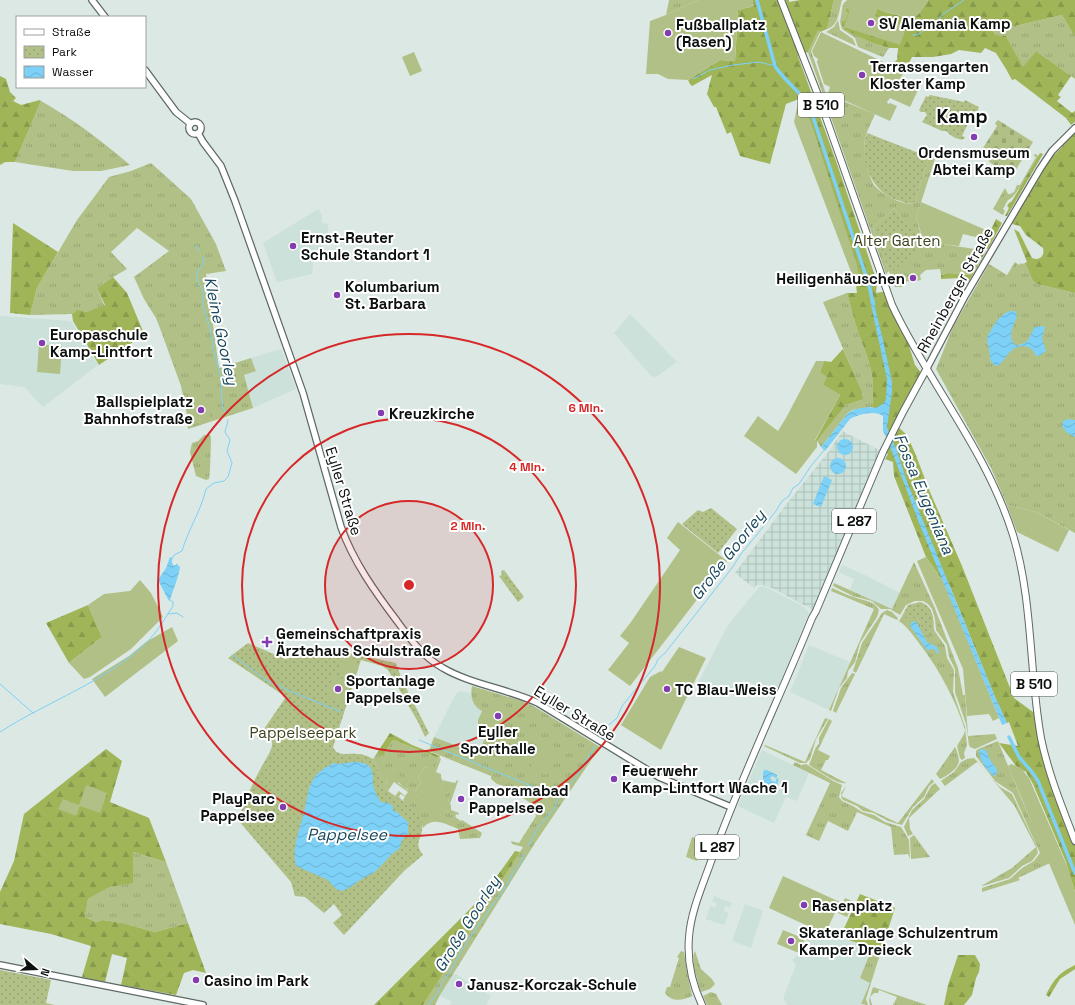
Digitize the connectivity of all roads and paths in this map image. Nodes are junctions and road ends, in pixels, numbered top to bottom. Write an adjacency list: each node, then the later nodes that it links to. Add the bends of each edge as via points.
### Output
1 (92, 0): 3 (main road)
2 (781, 0): 8 (main road, B 510, via 818,95 892,305)
3 (104, 16)
4 (146, 71): 5 (main road, via 176,112)
5 (191, 124): 7 (main road, via 191,132); 7 (main road, via 199,124 201,129)
6 (1075, 128): 8 (main road, Rheinberger Straße / L 287, via 1052,151 1040,169 963,300)
7 (198, 133): 9 (main road, Eyller Straße, via 221,166 238,207 303,392 347,544 374,589 412,640 444,669 538,702 659,777)
8 (927, 368): 9 (main road, L 287, via 891,436 784,692); 10 (main road, Rheinberger Straße / B 510, via 988,472 1012,534 1023,584 1042,738 1054,786)
9 (731, 807): 12 (main road, L 287, via 698,898 689,935 690,969)
10 (1075, 841)
11 (0, 965): 13 (main road)
12 (699, 1002): 14 (main road, L 287)
13 (202, 1005)
14 (702, 1005)

